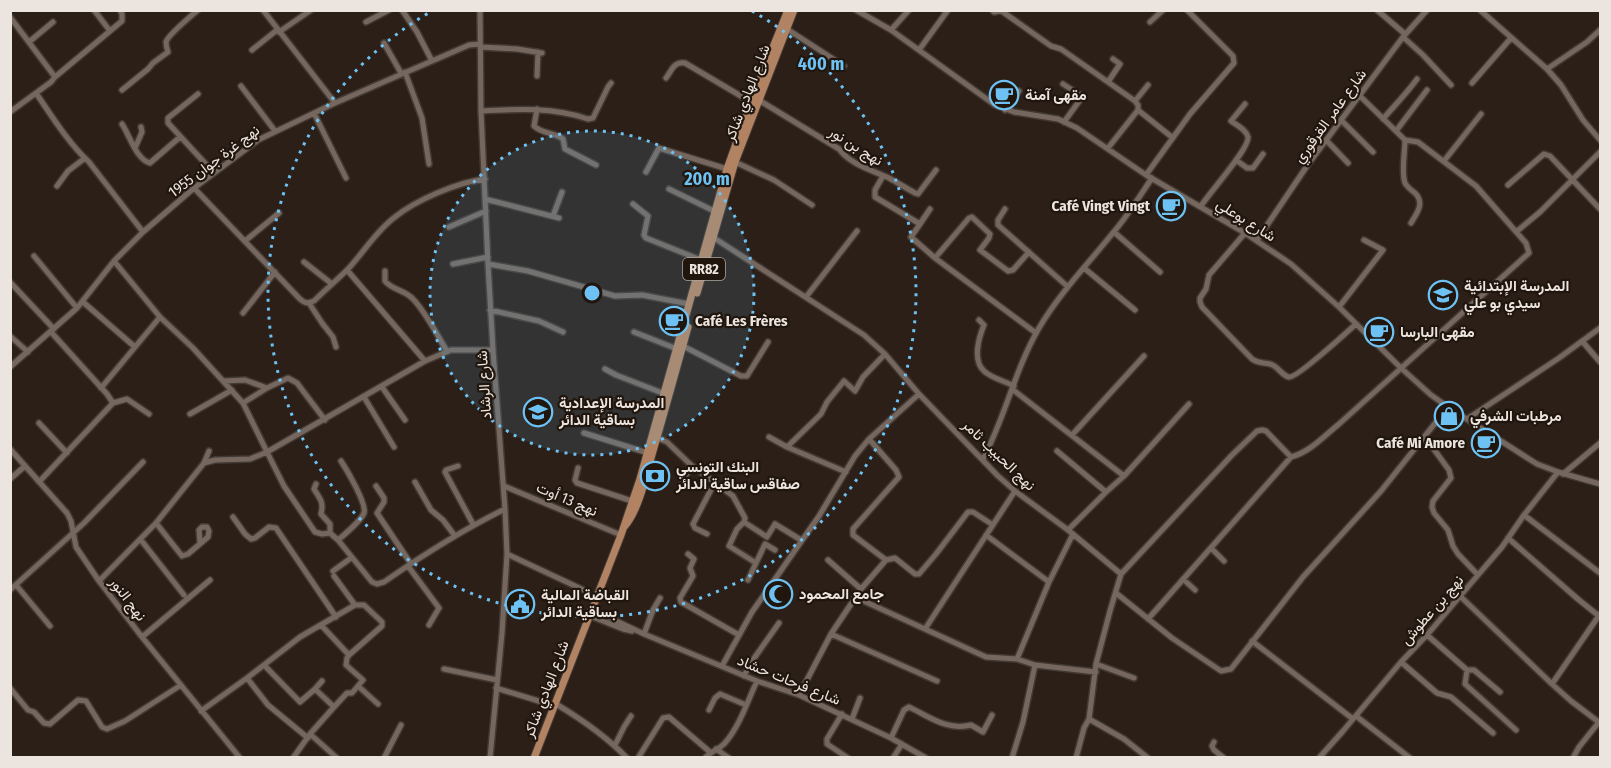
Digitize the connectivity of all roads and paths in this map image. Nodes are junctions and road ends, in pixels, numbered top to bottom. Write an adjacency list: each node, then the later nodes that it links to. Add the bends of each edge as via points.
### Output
1 (94, 10): 28 (street)
2 (120, 10): 28 (street, via 122,21)
3 (198, 10): 53 (street, via 168,39 168,52)
4 (263, 10): 29 (street)
5 (311, 10): 29 (street)
6 (389, 10): 23 (street)
7 (402, 10): 38 (street)
8 (480, 10): 34 (street, شارع الرشاد)
9 (788, 10): 59 (main road, شارع الهادي شاكر / RR82)
10 (794, 10): 25 (main road, شارع الهادي شاكر / RR82)
11 (856, 10): 26 (street, شارع بوعلي)
12 (909, 10): 26 (street)
13 (948, 10): 36 (street)
14 (992, 10): 20 (street)
15 (1163, 10): 24 (street)
16 (1187, 10): 78 (street, via 1233,56 1234,63)
17 (1377, 10): 30 (street)
18 (1427, 10): 30 (street, شارع عامر القرقوري)
19 (1480, 10): 31 (street)
20 (1003, 11): 46 (street)
21 (10, 17): 32 (street)
22 (53, 22): 32 (street)
23 (366, 22)
24 (1150, 22)
25 (787, 29): 39 (street); 59 (main road, شارع الهادي شاكر / RR82)
26 (891, 30): 36 (street, شارع بوعلي)
27 (1600, 30): 40 (street)
28 (111, 31): 43 (street)
29 (278, 31): 35 (street); 61 (street)
30 (1404, 36): 51 (street); 58 (street, شارع عامر القرقوري)
31 (1511, 38): 40 (street); 48 (street)
32 (29, 42): 43 (street)
33 (384, 43): 41 (street)
34 (480, 46): 38 (street, نهج غرة جوان 1955, via 469,45); 42 (street, نهج غرة جوان 1955, via 540,53); 66 (street, شارع الرشاد)
35 (252, 50)
36 (919, 50): 64 (street, شارع بوعلي)
37 (1113, 58): 46 (street, via 1120,64)
38 (432, 60): 41 (street, نهج غرة جوان 1955)
39 (844, 66)
40 (1547, 69): 80 (street)
41 (403, 73): 61 (street, نهج غرة جوان 1955); 92 (street, via 422,118)
42 (537, 76)
43 (55, 77): 56 (street)
44 (666, 78): 59 (street, نهج بن نور, via 674,65 683,63)
45 (1417, 79): 70 (street)
46 (1108, 82): 60 (street)
47 (611, 83): 63 (street, via 593,118)
48 (1472, 83)
49 (1063, 84): 72 (street, via 1080,95)
50 (1148, 84): 60 (street)
51 (1451, 85)
52 (242, 86): 75 (street)
53 (122, 90)
54 (1427, 90): 76 (street)
55 (1019, 92): 64 (street)
56 (36, 93): 67 (street); 87 (street)
57 (198, 93): 77 (street, via 168,118)
58 (1360, 96): 70 (street); 71 (street, شارع عامر القرقوري)
59 (754, 99): 90 (main road, شارع الهادي شاكر / RR82); 94 (main road, شارع الهادي شاكر / RR82); 98 (street, نهج بن نور, via 839,149 844,156)
60 (1135, 100): 65 (street)
61 (335, 103): 68 (street, نهج غرة جوان 1955)
62 (1245, 104): 88 (street, via 1231,122 1248,138)
63 (537, 109): 66 (street); 93 (street, via 534,126 538,130 558,135 565,149)
64 (1005, 110): 72 (street, شارع بوعلي)
65 (1138, 110): 78 (street); 83 (street)
66 (481, 111): 101 (street, شارع الرشاد)
67 (10, 112)
68 (314, 113): 75 (street, نهج غرة جوان 1955); 100 (street)
69 (1481, 114): 89 (street)
70 (1383, 119): 76 (street)
71 (1342, 121): 81 (street, شارع عامر القرقوري); 84 (street)
72 (1064, 122): 83 (street, شارع بوعلي)
73 (122, 124): 82 (street)
74 (141, 127): 82 (street)
75 (275, 131): 97 (street, نهج غرة جوان 1955)
76 (1396, 131): 79 (street)
77 (180, 137): 82 (street, via 150,163); 97 (street)
78 (1173, 138): 99 (street)
79 (1405, 140): 89 (street, via 1418,142); 118 (street, via 1406,185 1420,200)
80 (1600, 140)
81 (1327, 141): 91 (street); 127 (street, شارع عامر القرقوري)
82 (135, 148)
83 (1108, 148): 99 (street, شارع بوعلي)
84 (1373, 152)
85 (1600, 152): 102 (street)
86 (1263, 154): 88 (street, via 1253,168)
87 (85, 158): 104 (street); 122 (street)
88 (1236, 160): 111 (street)
89 (1444, 161): 125 (street, via 1476,186)
90 (735, 162): 94 (main road, شارع الهادي شاكر / RR82); 110 (street, via 774,180)
91 (1348, 163)
92 (429, 164)
93 (596, 165)
94 (729, 170): 96 (street, via 658,148); 116 (main road, شارع الهادي شاكر / RR82); 126 (main road, شارع الهادي شاكر / RR82)
95 (936, 170): 98 (street, نهج بن نور, via 918,194)
96 (646, 172)
97 (214, 173): 105 (street, نهج غرة جوان 1955)
98 (884, 176): 119 (street, via 874,190 875,197)
99 (1149, 177): 111 (street, شارع بوعلي); 123 (street)
100 (346, 178)
101 (485, 179): 108 (street, شارع الرشاد); 140 (street, via 435,194 395,216)
102 (1572, 180): 103 (street, via 1544,154); 114 (street); 125 (street)
103 (1508, 185)
104 (57, 186)
105 (194, 189): 122 (street, نهج غرة جوان 1955); 129 (street)
106 (669, 189): 116 (street)
107 (562, 192): 108 (street, via 556,217)
108 (486, 199): 115 (street, شارع الرشاد)
109 (633, 204): 134 (street, via 648,216 646,238)
110 (812, 205)
111 (1201, 206): 124 (street, شارع بوعلي)
112 (930, 209): 119 (street)
113 (1005, 209): 130 (street, via 998,225)
114 (1600, 209)
115 (486, 211): 120 (street); 132 (street, شارع الرشاد)
116 (714, 211): 126 (main road, شارع الهادي شاكر / RR82)
117 (279, 213): 129 (street)
118 (1411, 223)
119 (920, 224): 133 (street, via 911,237)
120 (449, 227)
121 (857, 231): 147 (street)
122 (143, 232): 135 (street, نهج غرة جوان 1955)
123 (1114, 232): 139 (street); 143 (street)
124 (1245, 232): 127 (street, شارع بوعلي); 158 (street, via 1209,274 1200,302 1252,359 1293,377)
125 (1516, 232): 178 (street, via 1528,248 1526,257)
126 (711, 236): 134 (main road, شارع الهادي شاكر / RR82); 147 (street, نهج الحبيب ثامر); 169 (main road, شارع الهادي شاكر / RR82)
127 (1257, 240): 151 (street, شارع بوعلي)
128 (1364, 240): 151 (street, via 1383,250)
129 (245, 241): 142 (street)
130 (1029, 252): 133 (street, via 1008,271 980,250 990,234 972,217); 146 (street)
131 (34, 256): 152 (street)
132 (488, 257): 137 (street); 138 (street, شارع الرشاد)
133 (935, 258): 163 (street)
134 (701, 260): 150 (main road, شارع الهادي شاكر / RR82)
135 (114, 261): 148 (street, نهج غرة جوان 1955); 156 (street)
136 (304, 262): 145 (street)
137 (453, 264)
138 (488, 264): 150 (street, via 615,296 642,295); 153 (street, شارع الرشاد)
139 (1084, 268): 146 (street); 154 (street)
140 (347, 270): 145 (street); 175 (street)
141 (385, 270): 171 (street, via 387,284 414,299)
142 (275, 272): 149 (street); 155 (street)
143 (1160, 272)
144 (10, 282): 160 (street)
145 (332, 284): 149 (street)
146 (1067, 286): 163 (street)
147 (806, 297): 173 (street, نهج الحبيب ثامر, via 864,335)
148 (83, 302): 152 (street, نهج غرة جوان 1955); 167 (street)
149 (309, 303): 168 (street, via 333,336)
150 (689, 304): 169 (main road, شارع الهادي شاكر / RR82)
151 (1339, 307): 158 (street, شارع بوعلي)
152 (77, 308): 160 (street, نهج غرة جوان 1955)
153 (490, 310): 161 (street, via 539,321); 170 (street, شارع الرشاد)
154 (1135, 310)
155 (243, 313)
156 (160, 316): 167 (street); 181 (street)
157 (979, 320): 184 (street, via 984,325 978,346 981,366)
158 (1356, 324): 178 (street, شارع بوعلي)
159 (1600, 328): 165 (street)
160 (53, 331): 172 (street, نهج غرة جوان 1955); 185 (street)
161 (563, 332)
162 (634, 332): 169 (street)
163 (1036, 333): 184 (street)
164 (10, 336): 172 (street)
165 (1582, 341): 176 (street); 197 (street)
166 (768, 342): 169 (street, via 747,376)
167 (135, 347): 185 (street)
168 (336, 347)
169 (680, 347): 180 (main road, شارع الهادي شاكر / RR82)
170 (493, 350): 171 (street); 236 (street, شارع الرشاد)
171 (447, 351): 175 (street)
172 (28, 352): 177 (street, نهج غرة جوان 1955)
173 (885, 354): 188 (street, نهج الحبيب ثامر); 209 (street, via 855,391 843,381 821,414)
174 (1144, 356): 202 (street)
175 (425, 361): 183 (street)
176 (1600, 362)
177 (10, 367)
178 (1401, 368): 194 (street, شارع بوعلي); 216 (street, via 1309,449)
179 (605, 369): 187 (street)
180 (674, 371): 187 (main road, شارع الهادي شاكر / RR82); 193 (main road, شارع الهادي شاكر / RR82)
181 (224, 381): 182 (street, via 245,380); 186 (street)
182 (267, 387): 191 (street); 198 (street, via 286,378 294,380)
183 (382, 387): 189 (street); 199 (street)
184 (1013, 387): 202 (street); 217 (street)
185 (101, 388): 190 (street)
186 (232, 390): 191 (street); 196 (street)
187 (665, 394): 193 (main road, شارع الهادي شاكر / RR82)
188 (919, 394): 206 (street); 217 (street, نهج الحبيب ثامر)
189 (364, 397): 198 (street); 208 (street)
190 (113, 403): 195 (street, via 127,399); 214 (street)
191 (243, 403): 213 (street)
192 (1189, 404): 227 (street)
193 (664, 406): 203 (main road, شارع الهادي شاكر / RR82)
194 (1448, 407): 197 (street, شارع بوعلي); 205 (street)
195 (149, 414)
196 (190, 414)
197 (1467, 419): 226 (street, شارع بوعلي, via 1537,464)
198 (325, 420): 213 (street)
199 (405, 420)
200 (39, 423): 214 (street)
201 (584, 433): 215 (street)
202 (1072, 435): 227 (street)
203 (655, 437): 215 (main road, شارع الهادي شاكر / RR82); 221 (street, via 667,442); 248 (main road, شارع الهادي شاكر / RR82, via 644,483)
204 (769, 437): 209 (street)
205 (1425, 437): 271 (street, via 1451,478 1433,501 1434,513 1448,530 1458,554); 304 (street)
206 (869, 439): 225 (street); 265 (street, via 899,477 853,529 853,535)
207 (1600, 443): 226 (street, نهج بن عطوش)
208 (394, 447)
209 (788, 447): 225 (street)
210 (10, 449): 222 (street, نهج النور)
211 (209, 451): 220 (street)
212 (1057, 451): 238 (street)
213 (267, 452): 220 (street, via 250,459); 250 (street, via 315,532)
214 (67, 453): 229 (street)
215 (648, 453): 239 (main road, شارع الهادي شاكر / RR82)
216 (1291, 457): 259 (street); 269 (street, via 1266,431 1257,431)
217 (983, 459): 237 (street, نهج الحبيب ثامر)
218 (341, 461): 256 (street, via 352,478 364,513)
219 (142, 462): 247 (street)
220 (204, 463): 244 (street)
221 (691, 465): 231 (street); 233 (street)
222 (25, 466): 228 (street); 229 (street, نهج النور)
223 (458, 466): 245 (street, via 446,470 446,474)
224 (578, 468): 239 (street, via 577,483)
225 (846, 471): 257 (street)
226 (1560, 473): 234 (street, شارع بوعلي); 241 (street, نهج بن عطوش)
227 (1124, 476): 238 (street)
228 (10, 478)
229 (39, 482): 247 (street, نهج النور, via 67,513)
230 (415, 482): 253 (street, via 431,510)
231 (715, 482): 243 (street, via 733,496); 251 (street, via 693,524)
232 (316, 484): 250 (street, via 314,489 323,506 321,513 330,524)
233 (682, 484)
234 (1600, 484)
235 (376, 486): 268 (street, via 384,498 377,513)
236 (504, 486): 240 (street, شارع الرشاد); 248 (street, نهج 13 أوت)
237 (1015, 491): 246 (street); 249 (street, نهج الحبيب ثامر)
238 (1106, 492): 249 (street)
239 (632, 501): 248 (main road, شارع الهادي شاكر / RR82)
240 (505, 509): 245 (street); 261 (street, شارع الرشاد)
241 (1524, 515): 254 (street, نهج بن عطوش); 270 (street)
242 (233, 517): 290 (street, via 251,539 269,527 276,528)
243 (744, 522): 257 (street, via 767,537 775,524); 267 (street, via 729,546)
244 (156, 523): 255 (street); 258 (street, via 182,556)
245 (473, 524): 253 (street)
246 (993, 525): 252 (street); 265 (street, via 968,512 919,574 895,558)
247 (72, 532): 275 (street, نهج النور, via 76,547); 277 (street)
248 (622, 532): 288 (main road, شارع الهادي شاكر / RR82)
249 (1071, 532): 269 (street, نهج الحبيب ثامر); 276 (street)
250 (330, 533): 256 (street)
251 (707, 534)
252 (986, 535): 276 (street); 298 (street)
253 (455, 536): 268 (street)
254 (1508, 538): 271 (street, نهج بن عطوش); 289 (street)
255 (141, 540): 275 (street); 283 (street)
256 (338, 540): 263 (street)
257 (801, 540): 301 (street)
258 (200, 543)
259 (1211, 548): 266 (street); 272 (street)
260 (775, 550): 267 (street, via 765,544)
261 (507, 554): 281 (street); 318 (street, شارع الرشاد)
262 (688, 554): 301 (street, via 694,559 690,568 693,576 680,597 681,602)
263 (351, 558): 268 (street, via 377,584); 287 (street, via 334,574)
264 (828, 560): 278 (street)
265 (886, 560): 278 (street)
266 (1224, 561)
267 (756, 563): 274 (street)
268 (410, 565): 295 (street, via 439,608)
269 (1122, 573): 282 (street)
270 (1600, 573)
271 (1478, 575): 284 (street, نهج بن عطوش)
272 (1183, 579): 280 (street); 291 (street)
273 (210, 580): 303 (street)
274 (748, 580)
275 (99, 581): 303 (street, نهج النور)
276 (1049, 582): 306 (street)
277 (16, 585): 279 (street); 296 (street)
278 (861, 589): 285 (street)
279 (10, 590)
280 (1195, 590)
281 (588, 592)
282 (1116, 593): 291 (street); 308 (street)
283 (184, 595)
284 (1460, 596): 302 (street, نهج بن عطوش); 322 (street)
285 (855, 597): 298 (street); 300 (street)
286 (660, 598): 299 (street)
287 (355, 605): 290 (street); 305 (street, via 364,605 382,626)
288 (590, 612): 299 (street, شارع فرحات حشاد); 332 (main road, شارع الهادي شاكر / RR82)
289 (1600, 615): 293 (street)
290 (336, 617): 294 (street)
291 (1148, 619): 304 (street, via 1221,671 1231,669)
292 (779, 623): 315 (street)
293 (1594, 623): 297 (street); 322 (street)
294 (321, 625): 305 (street); 309 (street)
295 (429, 625)
296 (50, 626)
297 (1600, 628)
298 (925, 629): 306 (street, via 986,657)
299 (642, 633): 311 (street, شارع فرحات حشاد)
300 (831, 634): 321 (street); 329 (street)
301 (739, 635): 311 (street)
302 (1427, 635): 307 (street, نهج بن عطوش); 313 (street)
303 (142, 637): 323 (street, نهج النور)
304 (1252, 641): 340 (street)
305 (349, 655): 324 (street, via 346,665 363,680)
306 (1017, 659): 310 (street)
307 (1401, 662): 340 (street, نهج بن عطوش); 346 (street)
308 (1096, 664): 314 (street); 317 (street)
309 (264, 665): 316 (street); 327 (street, via 300,702)
310 (1035, 665): 314 (street); 366 (street)
311 (722, 666): 315 (street, شارع فرحات حشاد)
312 (444, 669): 318 (street)
313 (1467, 670): 328 (street, via 1474,670); 345 (street, via 1465,684)
314 (1095, 672): 342 (street)
315 (744, 676): 320 (street, شارع فرحات حشاد)
316 (247, 678): 336 (street); 347 (street, via 268,705)
317 (1134, 678)
318 (497, 680): 326 (street, شارع الرشاد)
319 (322, 681): 327 (street)
320 (757, 681): 329 (street, شارع فرحات حشاد); 333 (street)
321 (937, 681)
322 (1552, 684): 343 (street)
323 (181, 685): 325 (street, via 107,729 102,728 86,701 78,700 50,724 44,723); 336 (street, نهج النور)
324 (358, 686): 331 (street); 334 (street)
325 (10, 688)
326 (496, 688): 332 (street); 357 (street, شارع الرشاد)
327 (315, 689): 334 (street)
328 (1500, 692)
329 (799, 695): 337 (street, شارع فرحات حشاد)
330 (860, 698): 341 (street)
331 (378, 704)
332 (555, 705): 351 (street); 358 (main road, شارع الهادي شاكر / RR82)
333 (746, 705): 335 (street, via 720,694); 352 (street, via 735,730 721,747)
334 (334, 707): 347 (street)
335 (709, 710)
336 (201, 711): 353 (street, نهج النور)
337 (842, 714): 341 (street, شارع فرحات حشاد); 363 (street, via 827,744)
338 (992, 715): 348 (street, via 983,732 970,725 949,727 909,707)
339 (631, 716): 351 (street)
340 (1354, 718): 370 (street, نهج بن عطوش); 371 (street)
341 (852, 719): 348 (street, شارع فرحات حشاد)
342 (1089, 719): 367 (street); 368 (street)
343 (1600, 723): 372 (street)
344 (401, 725): 356 (street)
345 (1516, 730)
346 (1493, 733)
347 (309, 736): 354 (street); 355 (street)
348 (891, 738): 350 (street, شارع فرحات حشاد)
349 (1214, 742): 369 (street, via 1214,750)
350 (902, 744): 364 (street); 365 (street, شارع فرحات حشاد)
351 (615, 745): 359 (street)
352 (713, 750): 360 (street, via 669,717 663,718); 361 (street); 362 (street)
353 (240, 758)
354 (293, 758)
355 (337, 758)
356 (384, 758)
357 (490, 758)
358 (534, 758)
359 (627, 758)
360 (638, 758)
361 (705, 758)
362 (729, 758)
363 (848, 758)
364 (893, 758)
365 (926, 758)
366 (1012, 758)
367 (1076, 758)
368 (1148, 758)
369 (1224, 758)
370 (1318, 758)
371 (1410, 758)
372 (1573, 758)

